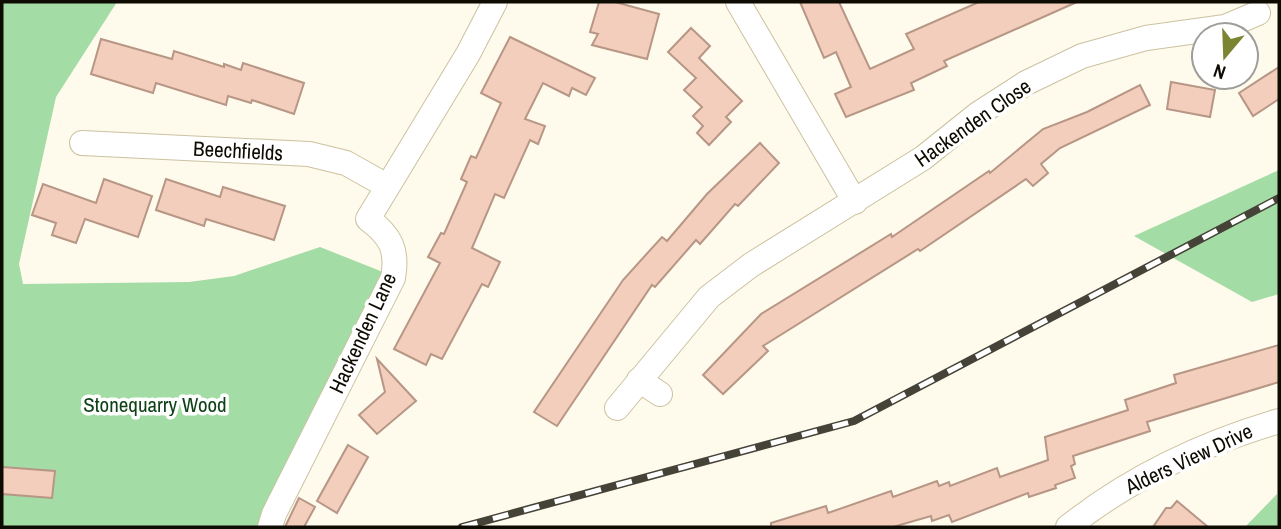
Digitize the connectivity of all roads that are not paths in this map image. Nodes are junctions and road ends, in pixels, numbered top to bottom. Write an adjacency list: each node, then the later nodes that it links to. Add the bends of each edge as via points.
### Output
1 (495, 2): 5 (street, Hackenden Lane)
2 (738, 2): 6 (street)
3 (1258, 13): 6 (street, Hackenden Close, via 1225,27 1146,38 1082,56 1016,89)
4 (82, 143): 5 (street, Beechfields, via 309,154 346,163)
5 (387, 186): 9 (street, Hackenden Lane, via 368,219 393,242 393,278)
6 (855, 202): 7 (street, Hackenden Close, via 751,265 709,297 650,387)
7 (617, 408)
8 (1279, 421): 10 (street, Alders View Drive, via 1166,466 1114,494)
9 (270, 527)
10 (1068, 527)

